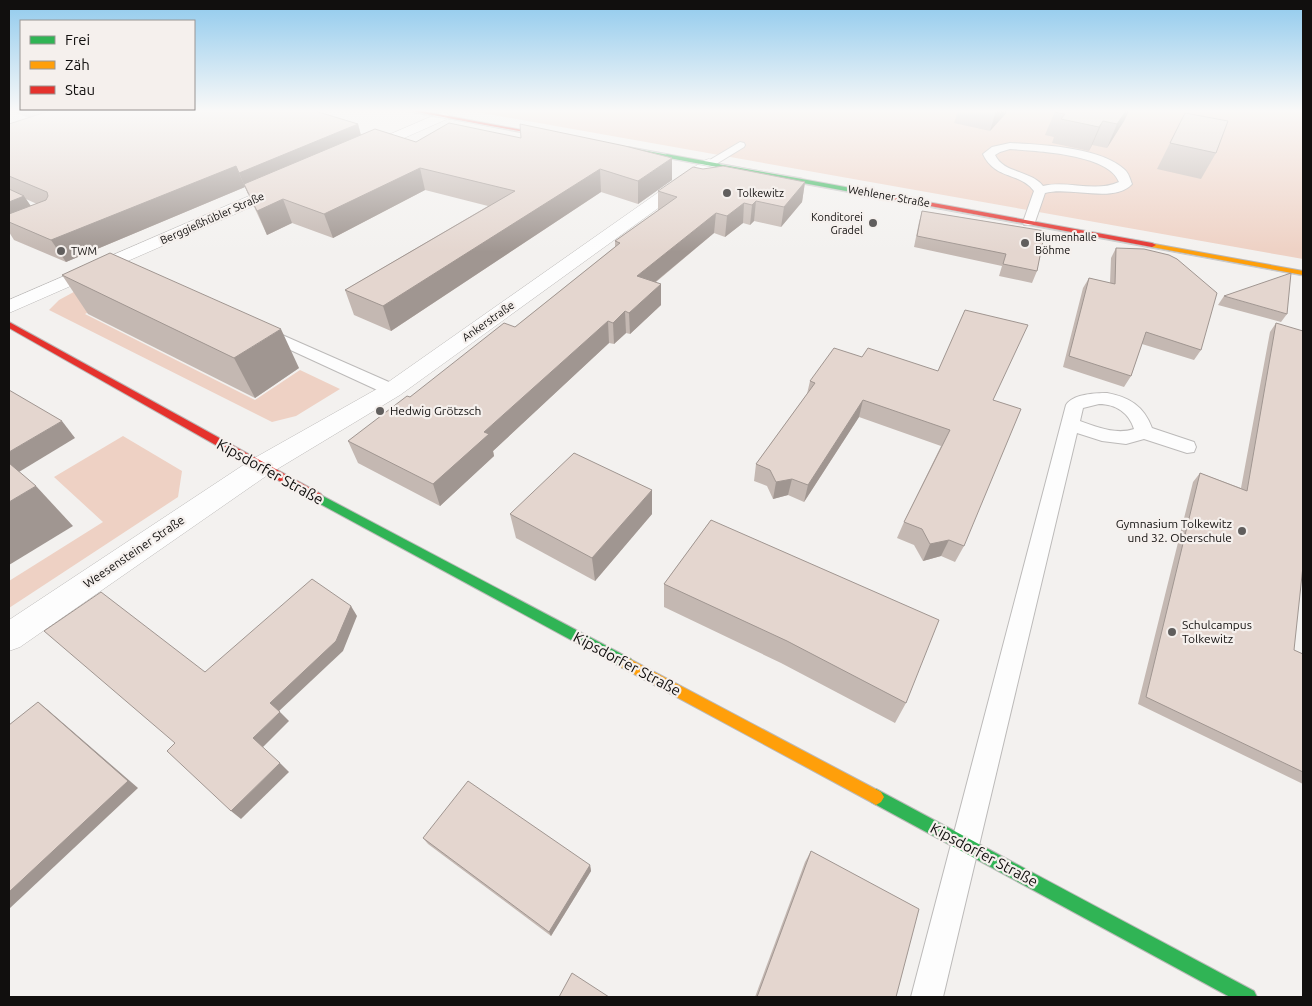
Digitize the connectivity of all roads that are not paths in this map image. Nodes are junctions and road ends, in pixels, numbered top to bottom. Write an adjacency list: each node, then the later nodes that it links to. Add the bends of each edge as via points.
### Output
1 (675, 158): 6 (main road, Wehlener Straße)
2 (719, 158): 6 (lane)
3 (990, 158): 9 (lane, via 1005,172 1032,182)
4 (1090, 158): 7 (lane)
5 (1116, 158): 7 (lane)
6 (709, 164): 10 (main road, Wehlener Straße); 17 (street, Ankerstraße)
7 (1121, 171): 9 (lane, via 1126,184 1118,188 1060,187)
8 (303, 178): 11 (street, Berggießhübler Straße)
9 (1040, 191): 10 (lane)
10 (1029, 222): 13 (main road, Wehlener Straße)
11 (109, 263): 12 (lane); 14 (street, Berggießhübler Straße)
12 (127, 271)
13 (1303, 273)
14 (9, 307)
15 (246, 324): 17 (lane)
16 (9, 325): 21 (main road, Kipsdorfer Straße)
17 (392, 390): 21 (street, Ankerstraße)
18 (1070, 424): 19 (lane, via 1102,435 1126,438); 19 (lane, via 1075,405 1091,398 1118,400 1137,415); 23 (lane)
19 (1144, 432): 20 (lane)
20 (1188, 447)
21 (260, 467): 22 (street, Weesensteiner Straße); 23 (main road, Kipsdorfer Straße)
22 (9, 637)
23 (965, 844): 24 (lane); 25 (main road, Kipsdorfer Straße)
24 (927, 997)
25 (1248, 997)

